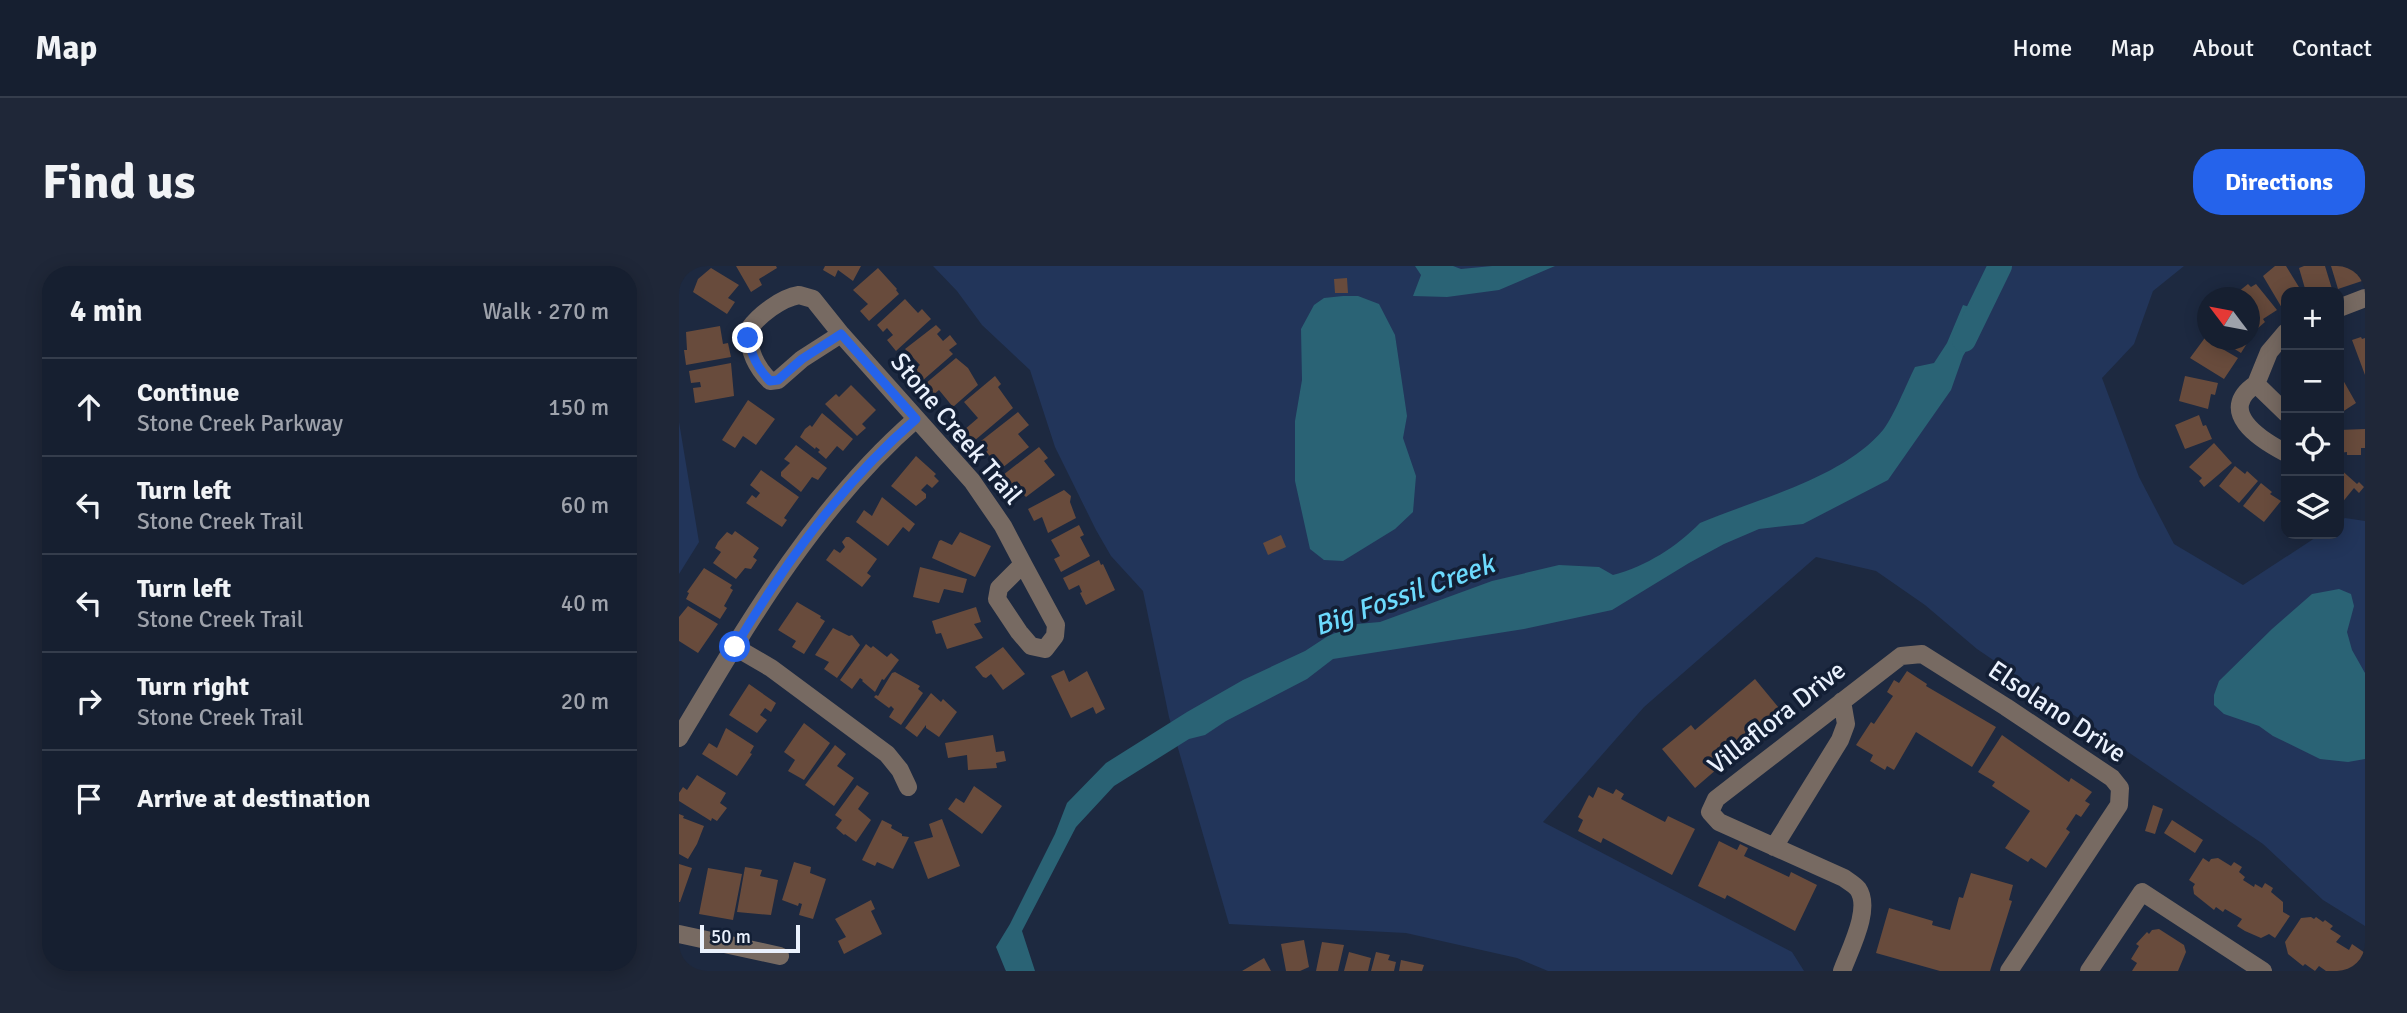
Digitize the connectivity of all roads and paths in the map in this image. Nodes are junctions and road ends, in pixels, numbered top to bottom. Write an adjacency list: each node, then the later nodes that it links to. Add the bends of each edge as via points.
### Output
1 (2365, 298): 2 (street)
2 (2344, 306)
3 (841, 334): 3 (street, Stone Creek Trail, via 813,299 799,295 757,318 748,338 758,369 770,381 778,380); 7 (street, Stone Creek Trail)
4 (2281, 338): 5 (street, via 2269,352)
5 (2256, 384): 6 (street); 8 (street, via 2239,401 2241,417)
6 (2281, 408)
7 (916, 419): 9 (street, Stone Creek Trail, via 972,481); 10 (street, via 833,504)
8 (2281, 450)
9 (1023, 564)
10 (735, 647): 13 (street); 14 (street, via 849,723 887,754)
11 (1922, 654): 12 (street, Villaflora Drive, via 1901,656); 19 (street, Elsolano Drive, via 2112,778 2120,788 2119,805)
12 (1842, 701): 15 (street, via 1846,724 1840,740); 15 (street, Villaflora Drive, via 1716,799 1710,812 1719,822)
13 (679, 738)
14 (908, 787)
15 (1774, 847): 18 (street, Villaflora Drive, via 1844,878 1858,889 1863,908)
16 (679, 934): 17 (street)
17 (780, 956)
18 (1847, 970)
19 (2009, 971)
20 (2089, 971): 21 (street, via 2142,892)
21 (2263, 971)

